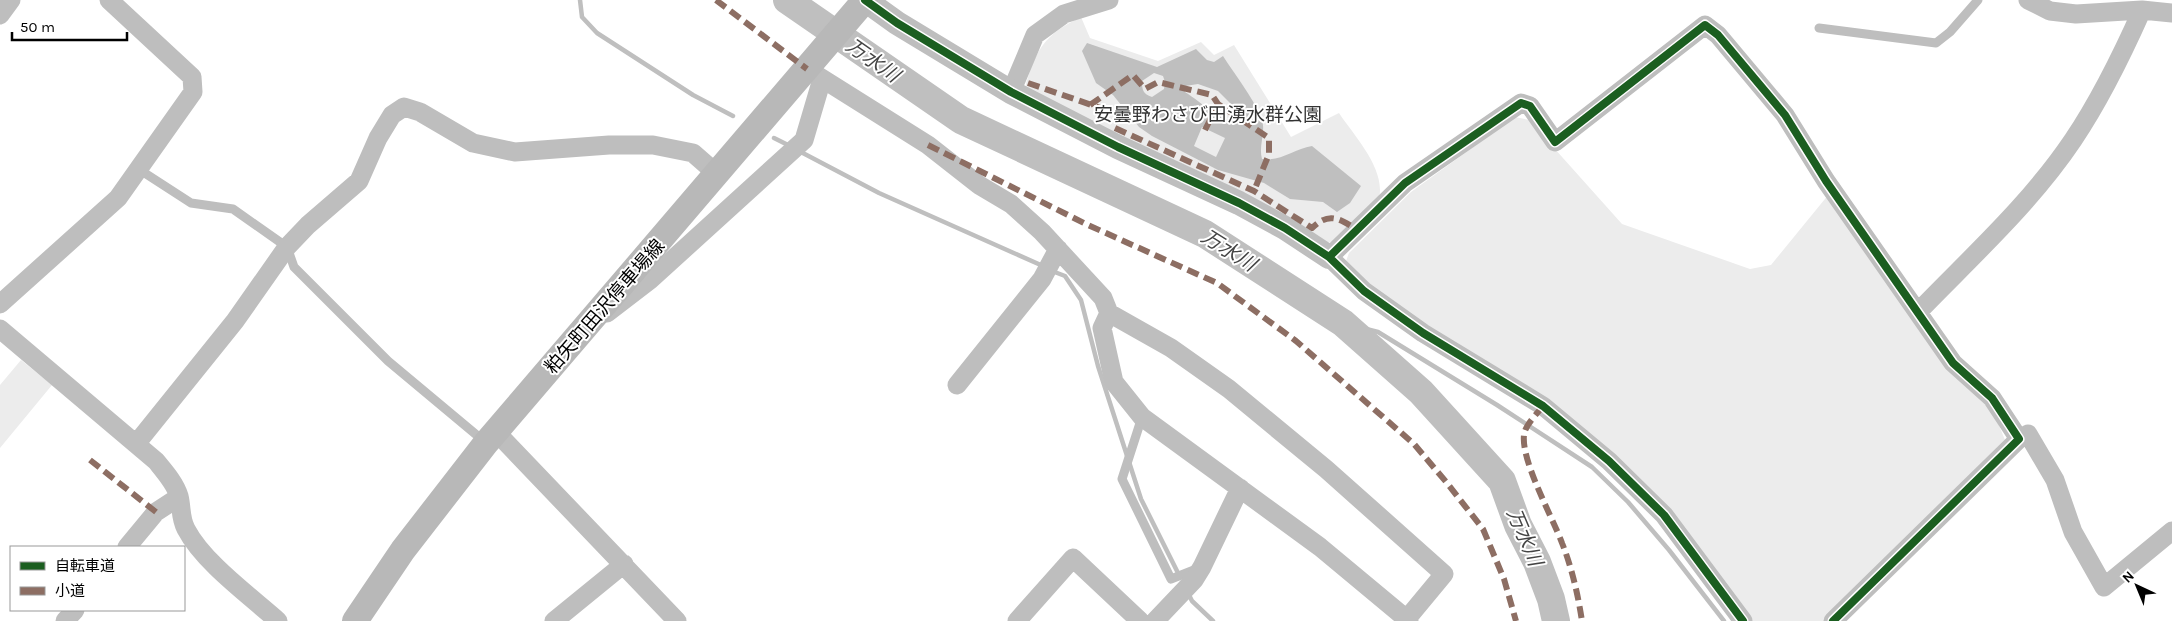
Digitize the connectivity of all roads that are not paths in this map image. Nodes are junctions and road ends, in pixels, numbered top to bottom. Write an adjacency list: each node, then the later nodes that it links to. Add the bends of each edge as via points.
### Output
1 (11, 0): 9 (street)
2 (110, 0): 13 (street, via 192,77 193,92)
3 (1109, 0): 12 (street, via 1064,14 1035,36)
4 (1978, 0): 10 (lane, via 1936,43)
5 (2028, 0): 7 (street, via 2050,11 2076,14)
6 (862, 3): 11 (main road, 粕矢町田沢停車場線); 12 (street)
7 (2142, 10): 8 (street); 19 (street, via 2102,90 2058,160 2027,199)
8 (2172, 14)
9 (0, 15)
10 (1819, 28)
11 (814, 70): 14 (main road, 粕矢町田沢停車場線); 17 (street, via 1011,204); 21 (street, via 798,146 650,280)
12 (1011, 92): 16 (street, via 1118,147 1239,203)
13 (140, 170): 15 (lane, via 191,203 234,209); 18 (street, via 118,198)
14 (717, 174): 15 (street, via 693,153 653,145 515,152 473,143 420,112 404,107 392,115 378,138 359,181); 21 (main road, 粕矢町田沢停車場線)
15 (287, 247): 25 (lane, via 294,267 381,354); 27 (street, via 235,321)
16 (1329, 257): 19 (street, via 1405,183 1521,102 1530,106 1555,142 1705,25 1785,115 1826,181); 44 (street, via 1364,292 1543,406 1608,461 1664,515)
17 (1053, 260): 20 (street, via 1103,298); 23 (street)
18 (0, 304)
19 (1918, 312): 26 (street, via 1953,363 1992,398)
20 (1110, 313): 24 (street, via 1102,328 1114,382); 35 (street, via 1171,348 1229,390 1326,468 1444,574)
21 (585, 328): 25 (main road, 粕矢町田沢停車場線)
22 (0, 329): 27 (street)
23 (957, 385)
24 (1142, 416): 28 (street); 33 (lane, via 1122,479)
25 (491, 438): 32 (street); 38 (main road, 粕矢町田沢停車場線, via 402,550)
26 (2019, 439): 30 (street, via 2028,434 2054,480 2073,532 2104,587); 45 (street)
27 (136, 444): 29 (street, via 170,477)
28 (1240, 488): 33 (street); 35 (street, via 1320,547)
29 (179, 497): 31 (street, via 156,512); 37 (street, via 180,514 186,530 200,550)
30 (2172, 530)
31 (128, 546)
32 (624, 564): 39 (street); 40 (street)
33 (1187, 578): 43 (street)
34 (73, 611): 36 (street)
35 (1407, 620)
36 (65, 621)
37 (278, 621)
38 (355, 621)
39 (554, 621)
40 (677, 621)
41 (1017, 621): 42 (street, via 1073,558)
42 (1140, 621)
43 (1155, 621)
44 (1743, 621)
45 (1833, 621)

